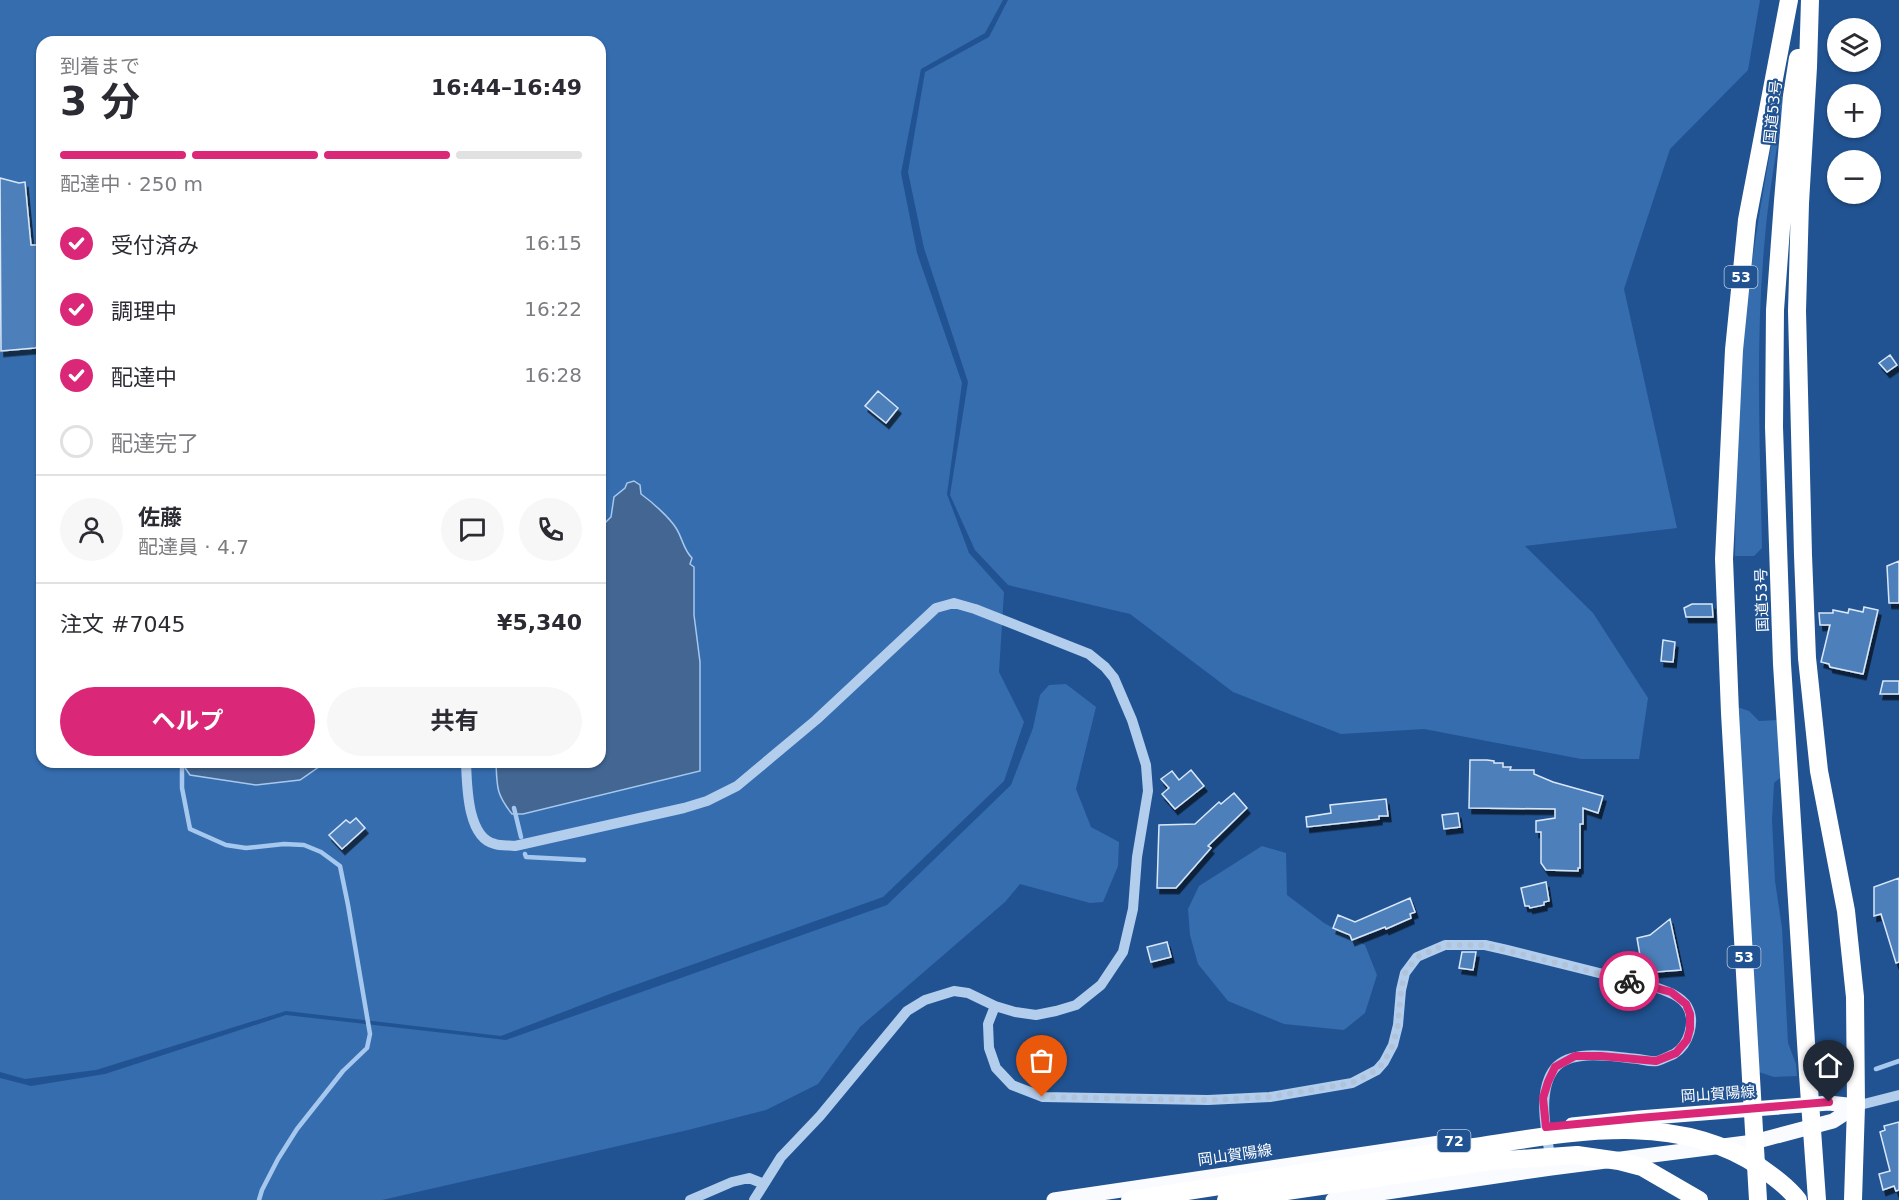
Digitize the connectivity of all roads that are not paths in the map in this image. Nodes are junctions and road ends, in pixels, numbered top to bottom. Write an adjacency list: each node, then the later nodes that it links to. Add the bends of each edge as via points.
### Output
1 (1789, 0): 7 (highway, 53, via 1747,220 1734,350 1724,559)
2 (1809, 0): 6 (highway, 53, via 1797,311 1807,658 1819,771 1846,911 1855,997); 21 (highway, 国道53号 / 53, bridge, via 1792,96 1775,310 1774,427 1782,664)
3 (466, 768): 4 (street, via 468,796 481,834 493,844 515,846 684,808 737,786 816,720 936,608 954,603 975,609 1089,654 1114,678 1146,765 1148,791 1133,909 1123,952 1101,985 1076,1005 1036,1015)
4 (995, 1006): 8 (street, via 988,1024 989,1048 996,1068 1012,1085 1042,1097 1208,1100 1270,1097 1352,1083 1377,1070 1393,1045 1405,973 1417,957 1445,945 1485,945 1507,950 1655,987 1671,992 1686,1004 1690,1029 1676,1053 1656,1061 1575,1056 1555,1067 1543,1098); 11 (street, via 954,991 925,1000 907,1011 781,1157)
5 (1899, 1095): 6 (street)
6 (1856, 1106): 7 (main road, 岡山賀陽線 / 72, via 1829,1102); 9 (main road, via 1833,1121); 22 (highway, 53)
7 (1753, 1109): 8 (main road, 岡山賀陽線 / 72); 9 (highway, 53)
8 (1546, 1127): 10 (street); 14 (main road, 岡山賀陽線 / 72)
9 (1754, 1142): 10 (main road); 19 (highway, 53)
10 (1551, 1168): 17 (main road)
11 (764, 1184): 12 (street, via 749,1178); 13 (street)
12 (690, 1200)
13 (754, 1200)
14 (1054, 1200)
15 (1130, 1200): 20 (highway, 72, bridge, via 1559,1135 1641,1130 1683,1135 1732,1151 1770,1174)
16 (1226, 1200): 18 (highway, 72, bridge, via 1492,1161 1577,1155 1642,1167)
17 (1333, 1200)
18 (1699, 1200)
19 (1758, 1200)
20 (1798, 1200)
21 (1817, 1200)
22 (1853, 1200)

